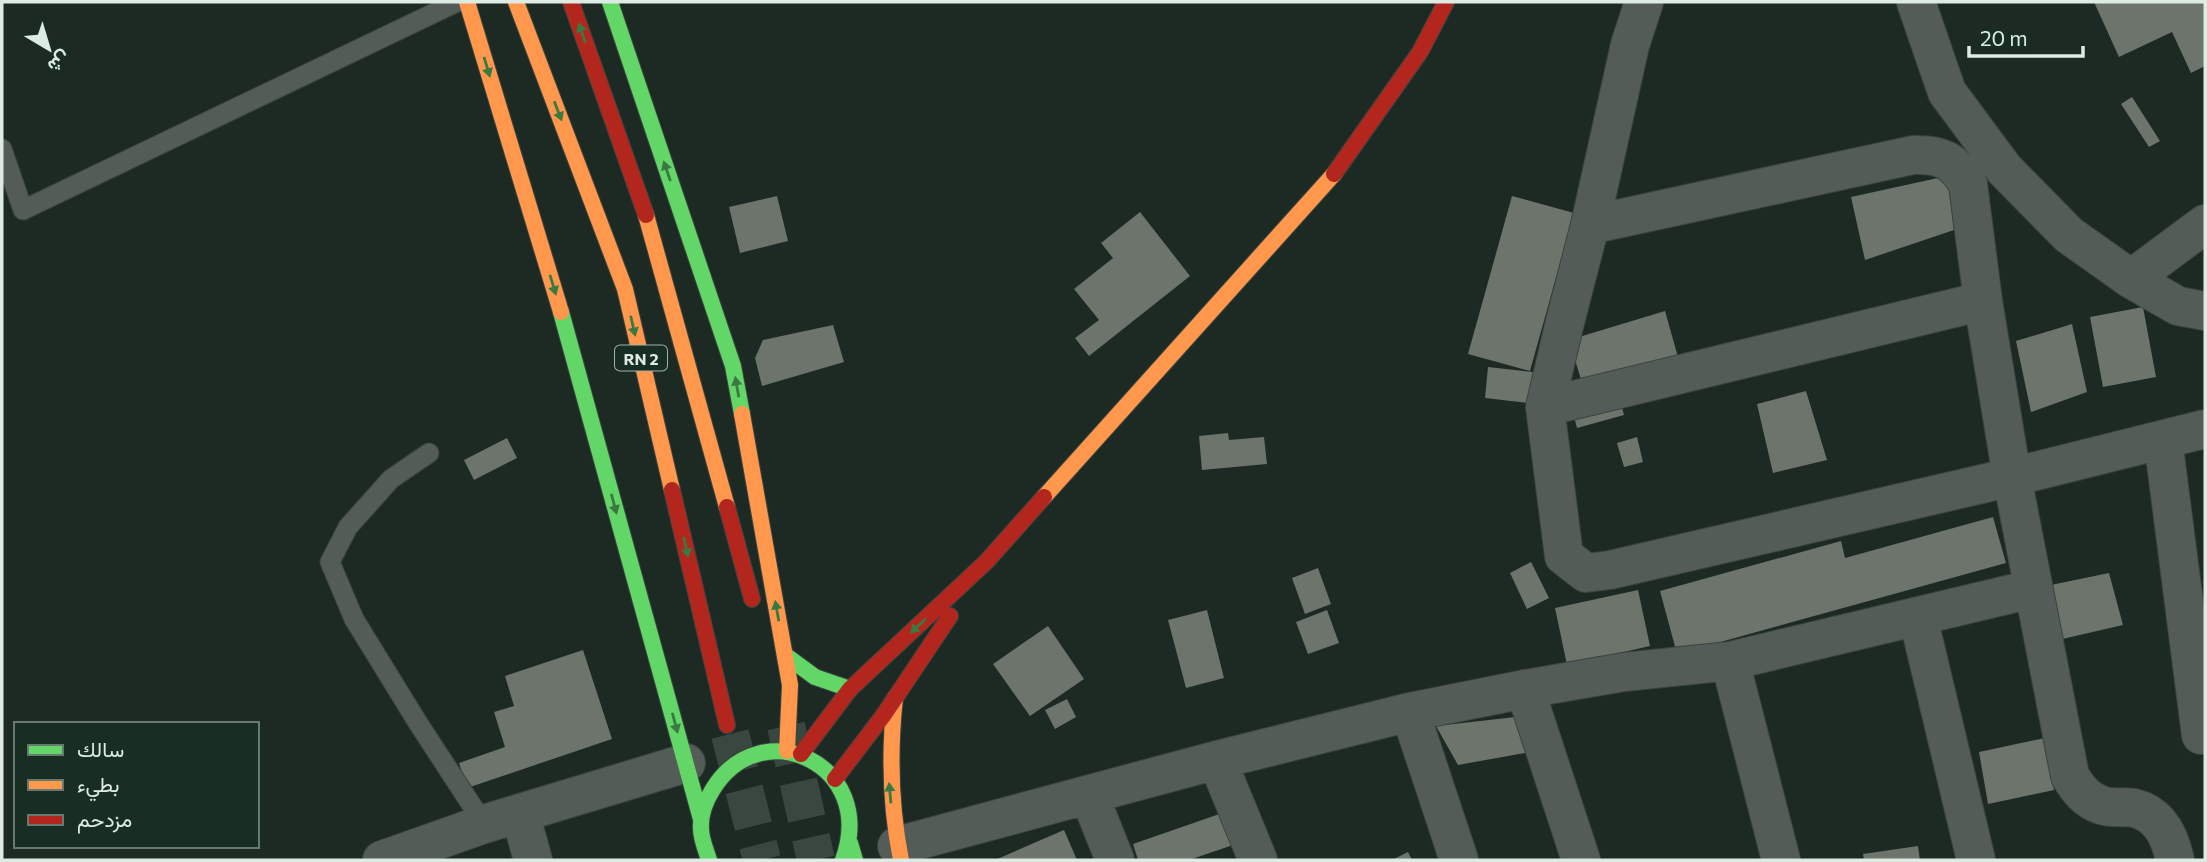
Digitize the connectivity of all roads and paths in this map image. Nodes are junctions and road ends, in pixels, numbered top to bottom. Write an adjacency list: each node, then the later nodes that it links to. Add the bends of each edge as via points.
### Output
1 (457, 2): 9 (lane, via 23,210)
2 (467, 2): 36 (main road, one-way to 36, via 559,306)
3 (516, 2): 32 (main road, RN 2, one-way to 32, via 625,289)
4 (571, 2): 22 (main road, RN 2, one-way to 4, via 650,226)
5 (610, 2): 24 (main road, one-way to 5, via 733,366)
6 (1446, 2): 20 (main road, via 1420,52 1342,166)
7 (1644, 2): 11 (street)
8 (1916, 2): 12 (street, via 1947,92 2004,169 2069,235)
9 (2, 149)
10 (2205, 224): 12 (street)
11 (1590, 225): 13 (street, via 1930,155 1946,159 1968,184); 15 (street)
12 (2132, 279): 14 (street, via 2178,306)
13 (1983, 301): 15 (street); 19 (street)
14 (2205, 311)
15 (1545, 407): 19 (street, via 1564,556 1586,573)
16 (2205, 429): 17 (street)
17 (2163, 440): 19 (street); 33 (street)
18 (429, 453): 41 (lane, via 391,479 348,527 330,562 354,619)
19 (2012, 477): 21 (street)
20 (986, 562): 27 (main road, one-way to 27); 29 (main road)
21 (2032, 589): 23 (street); 56 (street, via 2070,776 2089,800 2148,814 2168,836)
22 (757, 615)
23 (1918, 617): 25 (street); 55 (street)
24 (785, 654): 27 (main road, via 815,677); 34 (main road)
25 (1730, 661): 28 (street); 54 (street)
26 (772, 669): 30 (main road)
27 (850, 689): 34 (main road)
28 (1525, 689): 31 (street); 53 (street)
29 (895, 698): 37 (main road); 44 (main road, one-way to 29, via 889,780)
30 (783, 709)
31 (1410, 712): 35 (street); 52 (street)
32 (727, 725)
33 (2201, 735)
34 (794, 753): 37 (main road, via 820,764); 40 (main road, via 769,751 737,762 712,786)
35 (1217, 760): 38 (street); 51 (street)
36 (686, 763): 39 (street); 40 (main road)
37 (835, 779): 42 (main road, via 847,799)
38 (1089, 795): 43 (street); 50 (street)
39 (520, 813): 41 (street); 46 (street)
40 (701, 819): 47 (main road)
41 (484, 824): 45 (street)
42 (850, 843): 48 (main road); 49 (main road)
43 (942, 848): 44 (street)
44 (899, 853)
45 (382, 860)
46 (533, 860)
47 (709, 860)
48 (843, 860)
49 (855, 860)
50 (1115, 860)
51 (1258, 860)
52 (1459, 860)
53 (1581, 860)
54 (1781, 860)
55 (1976, 860)
56 (2175, 860)

